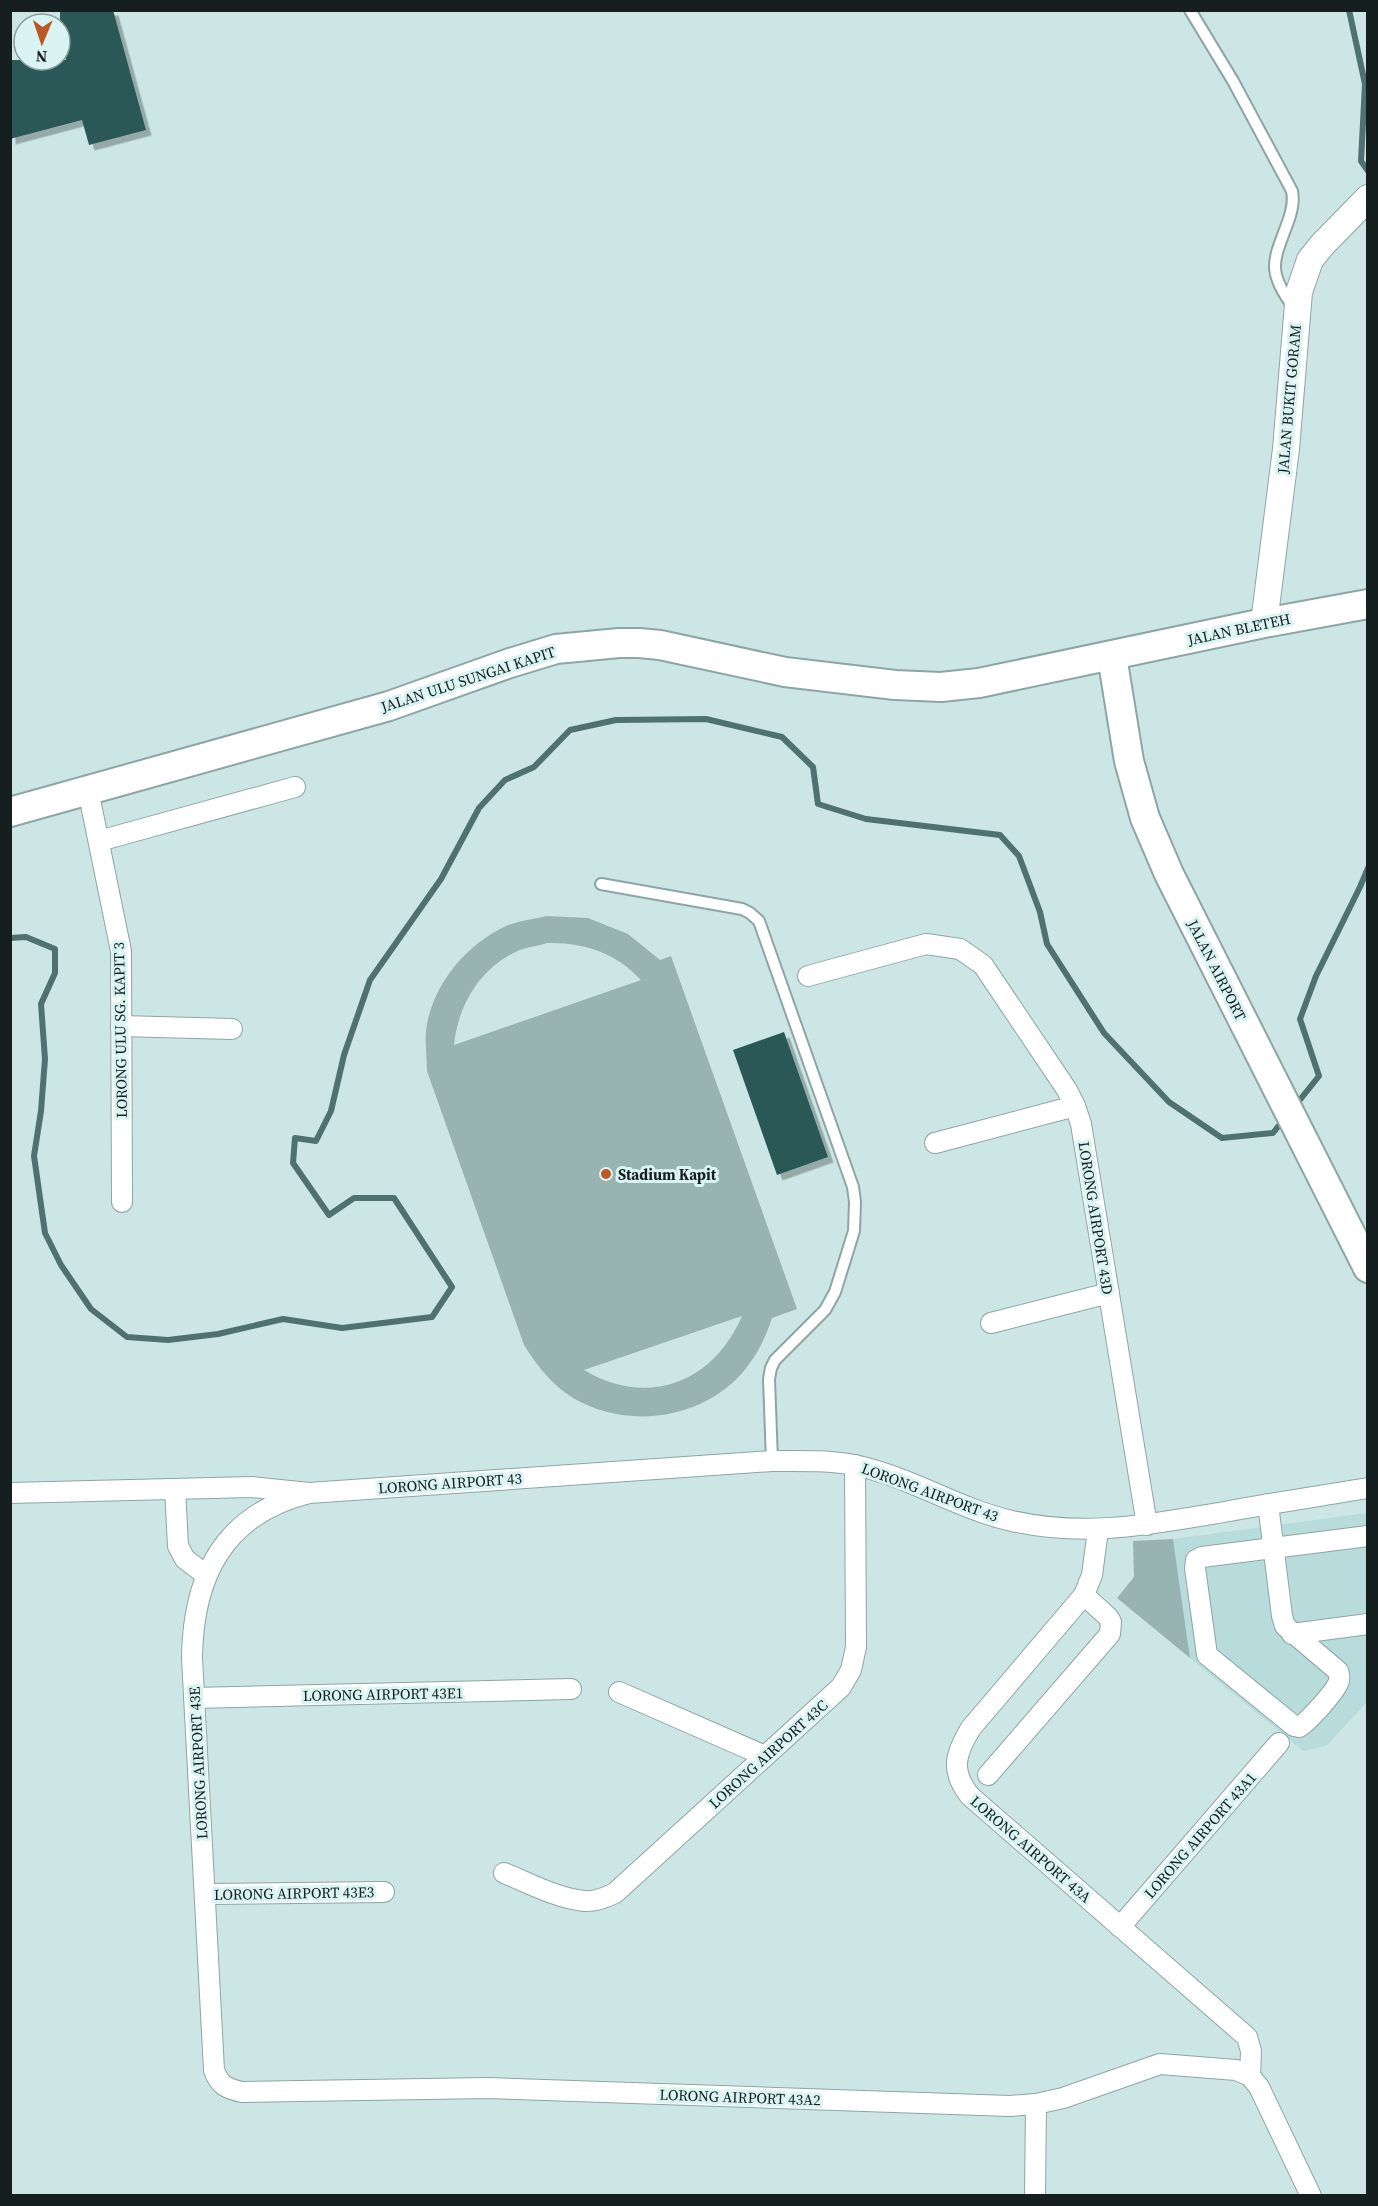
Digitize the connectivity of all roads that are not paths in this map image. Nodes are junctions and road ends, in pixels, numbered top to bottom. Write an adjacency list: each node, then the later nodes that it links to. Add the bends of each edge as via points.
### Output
1 (1190, 10): 3 (lane, via 1292,191 1293,207 1277,252 1275,277)
2 (1368, 198): 3 (street, JALAN BUKIT GORAM, via 1310,260)
3 (1296, 310): 5 (street, JALAN BUKIT GORAM, via 1286,449)
4 (1368, 603): 5 (main road, JALAN BLETEH)
5 (1264, 623): 6 (main road, JALAN BLETEH)
6 (1112, 656): 8 (main road, JALAN ULU SUNGAI KAPIT, via 941,687 895,686 785,672 660,645 618,643 556,649 389,706); 18 (main road, JALAN AIRPORT, via 1129,761 1145,818 1169,874)
7 (295, 787): 10 (street)
8 (88, 790): 9 (main road, JALAN ULU SUNGAI KAPIT); 10 (street, LORONG ULU SG. KAPIT 3)
9 (10, 812)
10 (99, 841): 13 (street, LORONG ULU SG. KAPIT 3, via 120,939)
11 (601, 884): 21 (lane, via 742,909 759,921 853,1187 854,1231 835,1292 825,1310 771,1368)
12 (808, 975): 15 (street, LORONG AIRPORT 43D, via 926,944 960,949 983,965)
13 (121, 1026): 14 (street); 17 (street, LORONG ULU SG. KAPIT 3)
14 (232, 1029)
15 (1075, 1106): 16 (street); 19 (street, LORONG AIRPORT 43D)
16 (935, 1143)
17 (122, 1202)
18 (1368, 1268)
19 (1109, 1293): 20 (street); 28 (street, LORONG AIRPORT 43D)
20 (991, 1323)
21 (772, 1461): 22 (street, LORONG AIRPORT 43); 26 (street, LORONG AIRPORT 43)
22 (855, 1465): 29 (street, LORONG AIRPORT 43, via 1011,1521); 40 (street, LORONG AIRPORT 43C, via 855,1659 841,1687)
23 (1368, 1488): 27 (street, LORONG AIRPORT 43)
24 (175, 1489): 25 (street); 26 (street, via 252,1487); 32 (street, via 178,1546 185,1559)
25 (10, 1493)
26 (309, 1493): 32 (street, LORONG AIRPORT 43E, via 287,1498 250,1520 218,1554)
27 (1268, 1504): 28 (street, LORONG AIRPORT 43); 31 (street)
28 (1147, 1525): 29 (street, LORONG AIRPORT 43)
29 (1098, 1530): 33 (street, LORONG AIRPORT 43A, via 1092,1575)
30 (1368, 1536): 31 (street)
31 (1274, 1548): 35 (street, via 1283,1622); 35 (street, via 1196,1560 1207,1656 1299,1727 1337,1685 1339,1676 1338,1671)
32 (206, 1575): 38 (street, LORONG AIRPORT 43E, via 192,1636)
33 (1084, 1595): 41 (street, via 1108,1617 1110,1634); 45 (street, LORONG AIRPORT 43A, via 971,1728 957,1757 956,1773 970,1796)
34 (1368, 1624): 35 (street)
35 (1292, 1634)
36 (571, 1689): 38 (street, LORONG AIRPORT 43E1)
37 (620, 1692): 40 (street)
38 (194, 1698): 44 (street, LORONG AIRPORT 43E)
39 (1279, 1743): 45 (street, LORONG AIRPORT 43A1)
40 (765, 1756): 42 (street, LORONG AIRPORT 43C, via 615,1893 601,1900 564,1897)
41 (988, 1775)
42 (504, 1873)
43 (384, 1892): 44 (street, LORONG AIRPORT 43E3)
44 (205, 1894): 47 (street, LORONG AIRPORT 43E, via 214,2070)
45 (1120, 1927): 46 (street, LORONG AIRPORT 43A, via 1247,2037)
46 (1250, 2076): 48 (street, LORONG AIRPORT 43A2, via 1236,2070 1160,2064); 50 (street, via 1259,2087)
47 (224, 2086): 48 (street, LORONG AIRPORT 43A2, via 242,2092 488,2088)
48 (1036, 2104): 49 (street)
49 (1035, 2196)
50 (1311, 2196)

